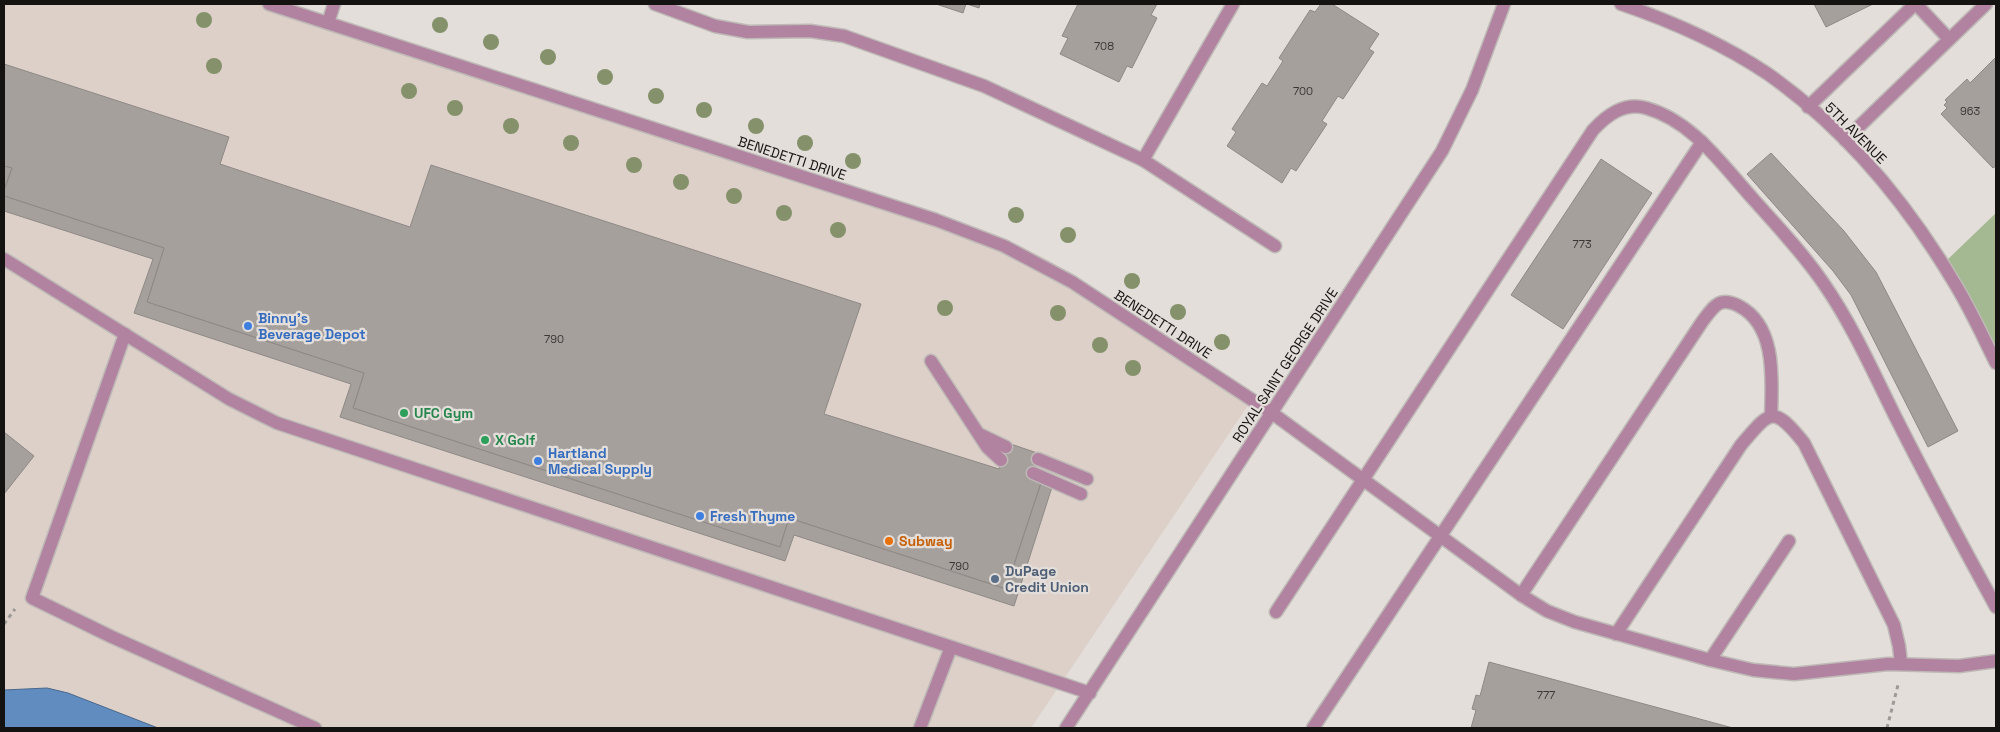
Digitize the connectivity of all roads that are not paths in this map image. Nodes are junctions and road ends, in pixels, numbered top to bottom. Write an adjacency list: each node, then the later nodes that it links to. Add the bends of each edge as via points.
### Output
1 (269, 4): 9 (street, BENEDETTI DRIVE)
2 (334, 4): 9 (street)
3 (655, 4): 14 (street, via 715,26 748,32 810,32 844,36 984,86)
4 (1233, 4): 14 (street)
5 (1504, 4): 20 (street, ROYAL SAINT GEORGE DRIVE, via 1472,90 1442,151)
6 (1620, 4): 11 (street, 5TH AVENUE, via 1715,44 1767,74)
7 (1915, 4): 10 (street); 11 (street)
8 (1986, 4): 10 (street)
9 (328, 23): 20 (street, BENEDETTI DRIVE, via 936,220 1004,246 1072,282)
10 (1949, 40): 12 (street)
11 (1808, 107): 12 (street, 5TH AVENUE)
12 (1845, 140): 19 (street, 5TH AVENUE, via 1878,175 1917,225 1954,281)
13 (1702, 142): 28 (street, via 1683,126 1644,108 1625,108 1608,115 1594,130); 30 (street); 33 (street, via 1802,253 1824,284)
14 (1143, 160): 15 (street)
15 (1275, 246)
16 (4, 259): 17 (street)
17 (125, 334): 36 (street, via 229,399 277,423); 41 (street, via 32,598)
18 (931, 361): 22 (street)
19 (1996, 363)
20 (1272, 413): 28 (street, BENEDETTI DRIVE); 40 (street, ROYAL SAINT GEORGE DRIVE)
21 (1771, 416): 32 (street, via 1771,360 1762,331 1742,308 1728,301 1720,302 1702,322); 35 (street, via 1763,419 1741,445); 39 (street, via 1781,418 1804,443 1894,625)
22 (979, 434): 23 (street); 25 (street, via 987,447)
23 (1006, 447)
24 (1038, 459): 27 (street)
25 (1002, 460)
26 (1033, 473): 29 (street)
27 (1087, 479)
28 (1363, 480): 30 (street, BENEDETTI DRIVE); 34 (street)
29 (1081, 494)
30 (1441, 537): 32 (street, BENEDETTI DRIVE); 44 (street)
31 (1789, 541): 37 (street)
32 (1521, 596): 35 (street, BENEDETTI DRIVE, via 1547,611)
33 (1996, 607)
34 (1276, 612)
35 (1616, 634): 37 (street, BENEDETTI DRIVE)
36 (951, 647): 40 (street); 42 (street)
37 (1710, 660): 39 (street, BENEDETTI DRIVE, via 1753,670 1794,674)
38 (1996, 661): 39 (street, BENEDETTI DRIVE, via 1959,666)
39 (1899, 663)
40 (1090, 692): 43 (street, ROYAL SAINT GEORGE DRIVE)
41 (315, 728)
42 (920, 728)
43 (1066, 728)
44 (1314, 728)

